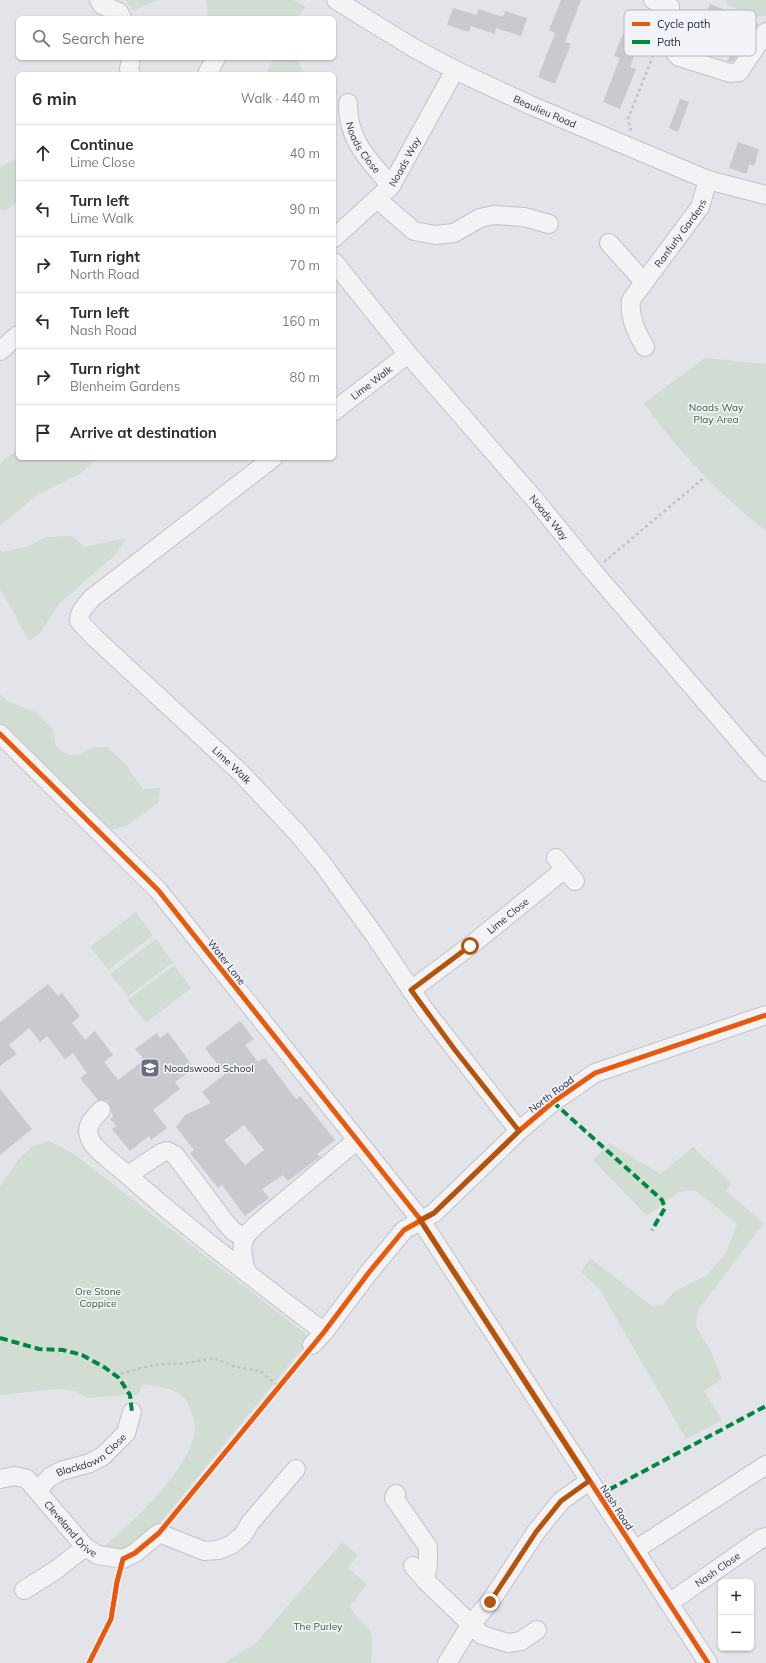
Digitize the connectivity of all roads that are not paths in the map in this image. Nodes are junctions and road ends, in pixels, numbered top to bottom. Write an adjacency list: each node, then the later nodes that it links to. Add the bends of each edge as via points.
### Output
1 (99, 0): 5 (street, via 119,12)
2 (336, 0): 12 (street, Beaulieu Road)
3 (653, 0): 4 (street)
4 (674, 4)
5 (121, 16)
6 (766, 32): 7 (street)
7 (756, 47)
8 (678, 56): 9 (street, via 715,69 736,73)
9 (750, 56)
10 (131, 60): 13 (street)
11 (215, 60): 14 (street)
12 (455, 70): 16 (street, Beaulieu Road); 17 (street, Noads Way)
13 (130, 72)
14 (208, 72)
15 (348, 103): 17 (street, Noads Close, via 347,118 357,145)
16 (708, 180): 18 (street, Beaulieu Road); 24 (street, Ranfurly Gardens, via 700,207)
17 (391, 186): 19 (street, Noads Way)
18 (766, 195)
19 (377, 199): 20 (street, via 414,231 434,235 454,233 480,218 494,215 524,217); 21 (street, Noads Way)
20 (550, 224)
21 (336, 236)
22 (609, 243): 24 (street)
23 (336, 264): 28 (street, Noads Way)
24 (644, 282): 26 (street, Ranfurly Gardens, via 631,300 630,310)
25 (16, 337): 27 (street)
26 (645, 347)
27 (0, 351)
28 (408, 354): 29 (street, Lime Walk); 32 (street, Noads Way)
29 (336, 409)
30 (270, 460): 34 (street, Lime Walk, via 92,598 79,615 79,621 205,738 269,802 322,863)
31 (0, 734): 38 (street, Water Lane, via 158,890)
32 (766, 772)
33 (565, 870): 34 (street, Lime Close)
34 (411, 990): 37 (street, Lime Walk)
35 (766, 1015): 37 (street, North Road, via 595,1073 553,1102)
36 (101, 1110): 39 (street, via 90,1122 88,1134 92,1144)
37 (519, 1131): 40 (street, North Road, via 434,1213)
38 (356, 1140): 40 (street, Water Lane); 41 (street, via 256,1225)
39 (128, 1175): 41 (street, via 168,1151 175,1155 225,1222 233,1231); 42 (street)
40 (420, 1220): 42 (street, North Road, via 404,1230 318,1338); 47 (street, Nash Road)
41 (245, 1238): 42 (street, via 242,1254)
42 (247, 1273)
43 (132, 1412): 48 (street, Blackdown Close, via 126,1433 103,1456 90,1463 61,1471 50,1477)
44 (766, 1465): 52 (street)
45 (296, 1469): 51 (street, Cleveland Drive, via 250,1523 243,1535 231,1545 218,1550 204,1551 159,1533 150,1538 135,1554 123,1560 98,1555)
46 (1, 1476): 48 (street, Cleveland Drive, via 27,1479)
47 (589, 1481): 52 (street, Nash Road); 57 (street, via 561,1501 536,1532 490,1602)
48 (38, 1490): 51 (street, Cleveland Drive)
49 (396, 1494): 54 (street, via 394,1498 428,1547)
50 (766, 1538): 56 (street, Nash Close, via 762,1538)
51 (85, 1547): 55 (street, via 56,1570)
52 (635, 1550): 56 (street, Nash Road)
53 (413, 1566): 54 (street)
54 (425, 1580): 57 (street)
55 (24, 1590)
56 (669, 1603): 60 (street, Nash Road)
57 (471, 1624): 58 (street, via 482,1635 508,1643 521,1640); 59 (street)
58 (537, 1630)
59 (447, 1663)
60 (708, 1663)

